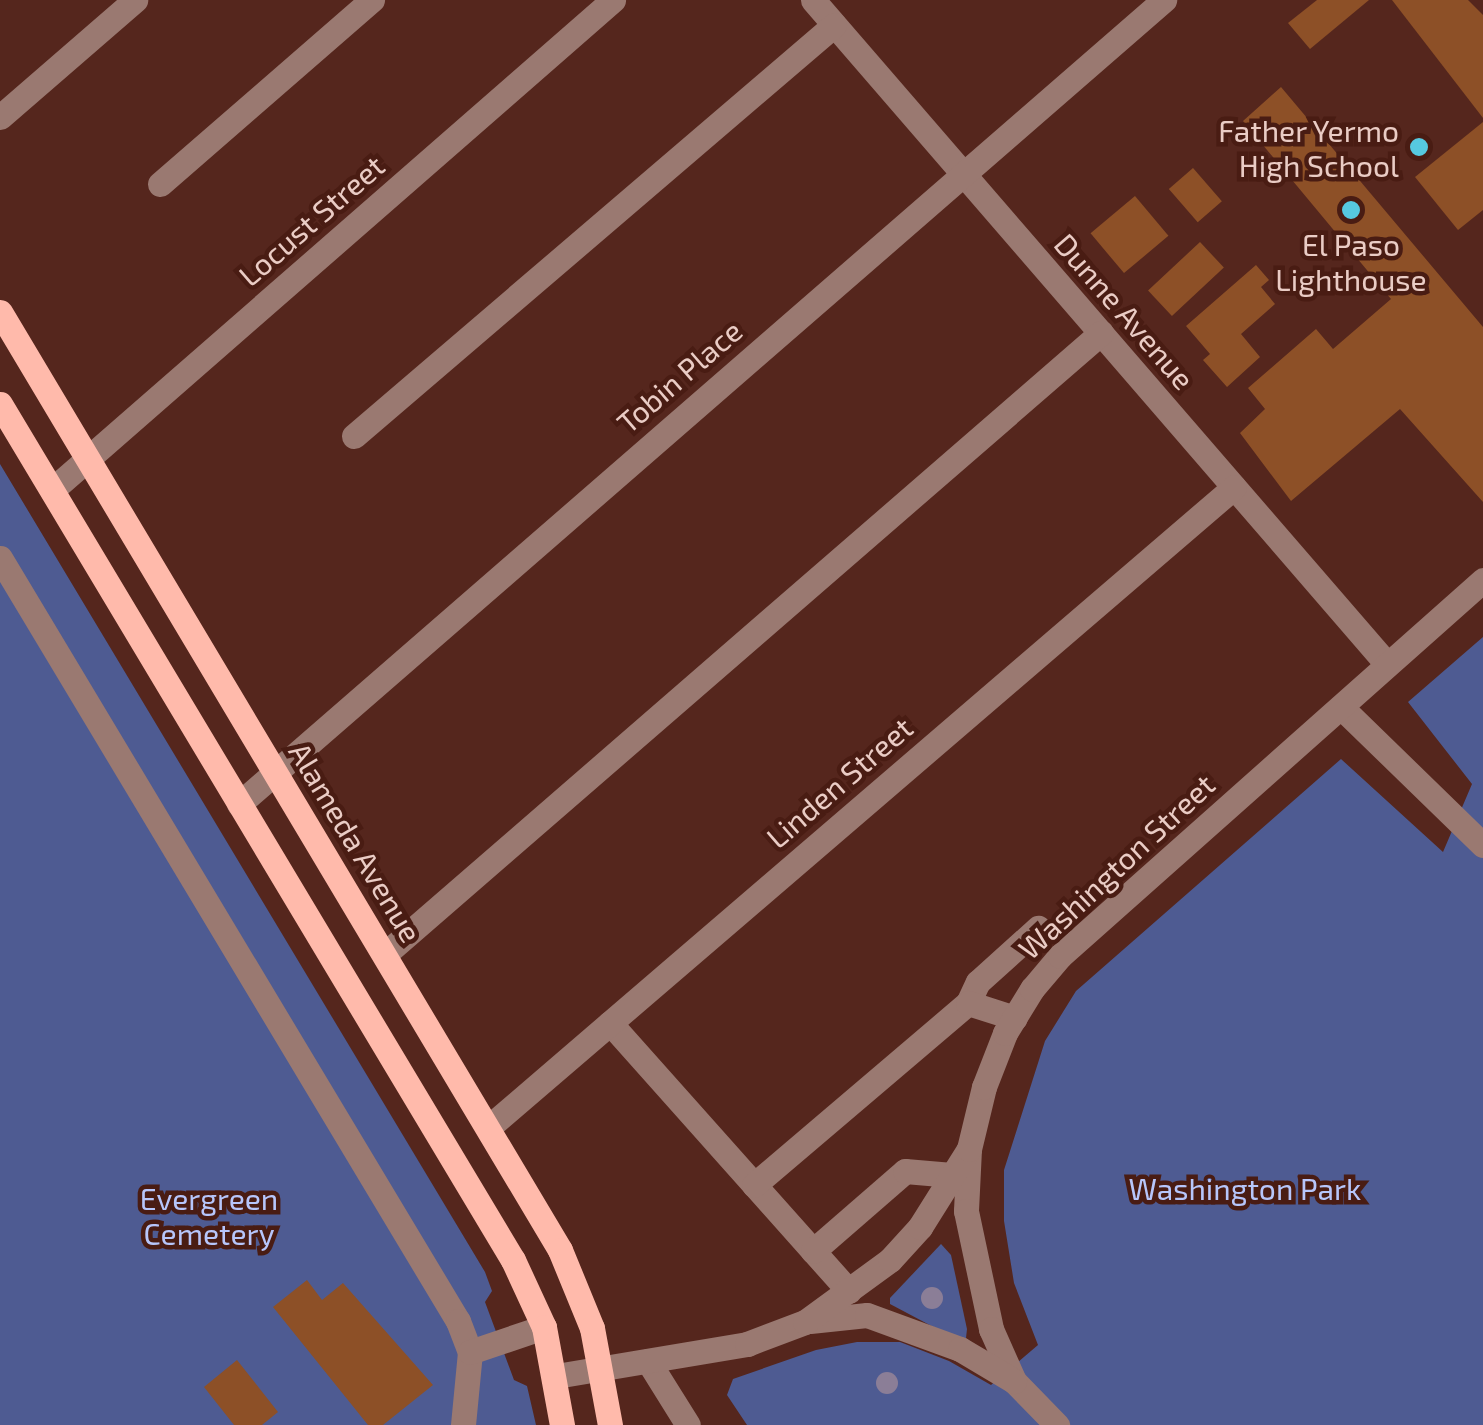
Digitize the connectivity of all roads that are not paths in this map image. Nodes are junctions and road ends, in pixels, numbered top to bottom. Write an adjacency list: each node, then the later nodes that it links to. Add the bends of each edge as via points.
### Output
1 (135, 0): 7 (street)
2 (372, 0): 9 (street)
3 (613, 0): 14 (street, Locust Street)
4 (813, 0): 6 (street, Dunne Avenue)
5 (1164, 0): 8 (street, Tobin Place)
6 (834, 25): 8 (street, Dunne Avenue); 13 (street)
7 (0, 117)
8 (962, 172): 11 (street, Dunne Avenue); 21 (street, Tobin Place)
9 (160, 184)
10 (0, 312): 14 (main road, Alameda Avenue)
11 (1101, 333): 15 (street, Dunne Avenue); 25 (street)
12 (0, 404): 16 (main road)
13 (354, 436)
14 (88, 458): 16 (street, Locust Street); 21 (main road, Alameda Avenue)
15 (1234, 488): 19 (street, Dunne Avenue); 28 (street, Linden Street)
16 (52, 490): 22 (main road)
17 (0, 558): 37 (street, via 458,1321)
18 (1483, 580): 19 (street, Washington Street)
19 (1387, 664): 20 (street, Washington Street)
20 (1341, 707): 23 (street); 27 (street, Washington Street, via 1060,956)
21 (276, 772): 22 (street, Tobin Place); 25 (main road, Alameda Avenue)
22 (239, 804): 36 (main road, via 513,1260)
23 (1483, 845)
24 (1038, 928): 26 (street, via 978,982)
25 (385, 954): 29 (main road, Alameda Avenue)
26 (968, 1003): 27 (street); 32 (street)
27 (1014, 1018): 30 (street, Washington Street, via 984,1087)
28 (610, 1023): 29 (street, Linden Street); 32 (street)
29 (488, 1127): 39 (main road, Alameda Avenue, via 579,1288)
30 (968, 1149): 31 (street, Washington Street); 41 (street, via 966,1211 976,1270)
31 (952, 1176): 33 (street, via 904,1172); 34 (street, Washington Street, via 920,1227)
32 (754, 1186): 33 (street)
33 (813, 1250): 34 (street)
34 (848, 1291): 35 (street, Washington Street)
35 (805, 1322): 38 (street, Washington Street, via 747,1344); 41 (street, via 867,1316 960,1349)
36 (544, 1326): 37 (street); 40 (main road)
37 (470, 1352): 42 (street)
38 (648, 1361): 39 (street, Washington Street); 45 (street)
39 (602, 1369): 40 (street, Washington Street); 44 (main road, Alameda Avenue)
40 (556, 1376): 43 (main road)
41 (1014, 1381): 46 (street)
42 (463, 1425)
43 (562, 1425)
44 (610, 1425)
45 (688, 1425)
46 (1057, 1425)

